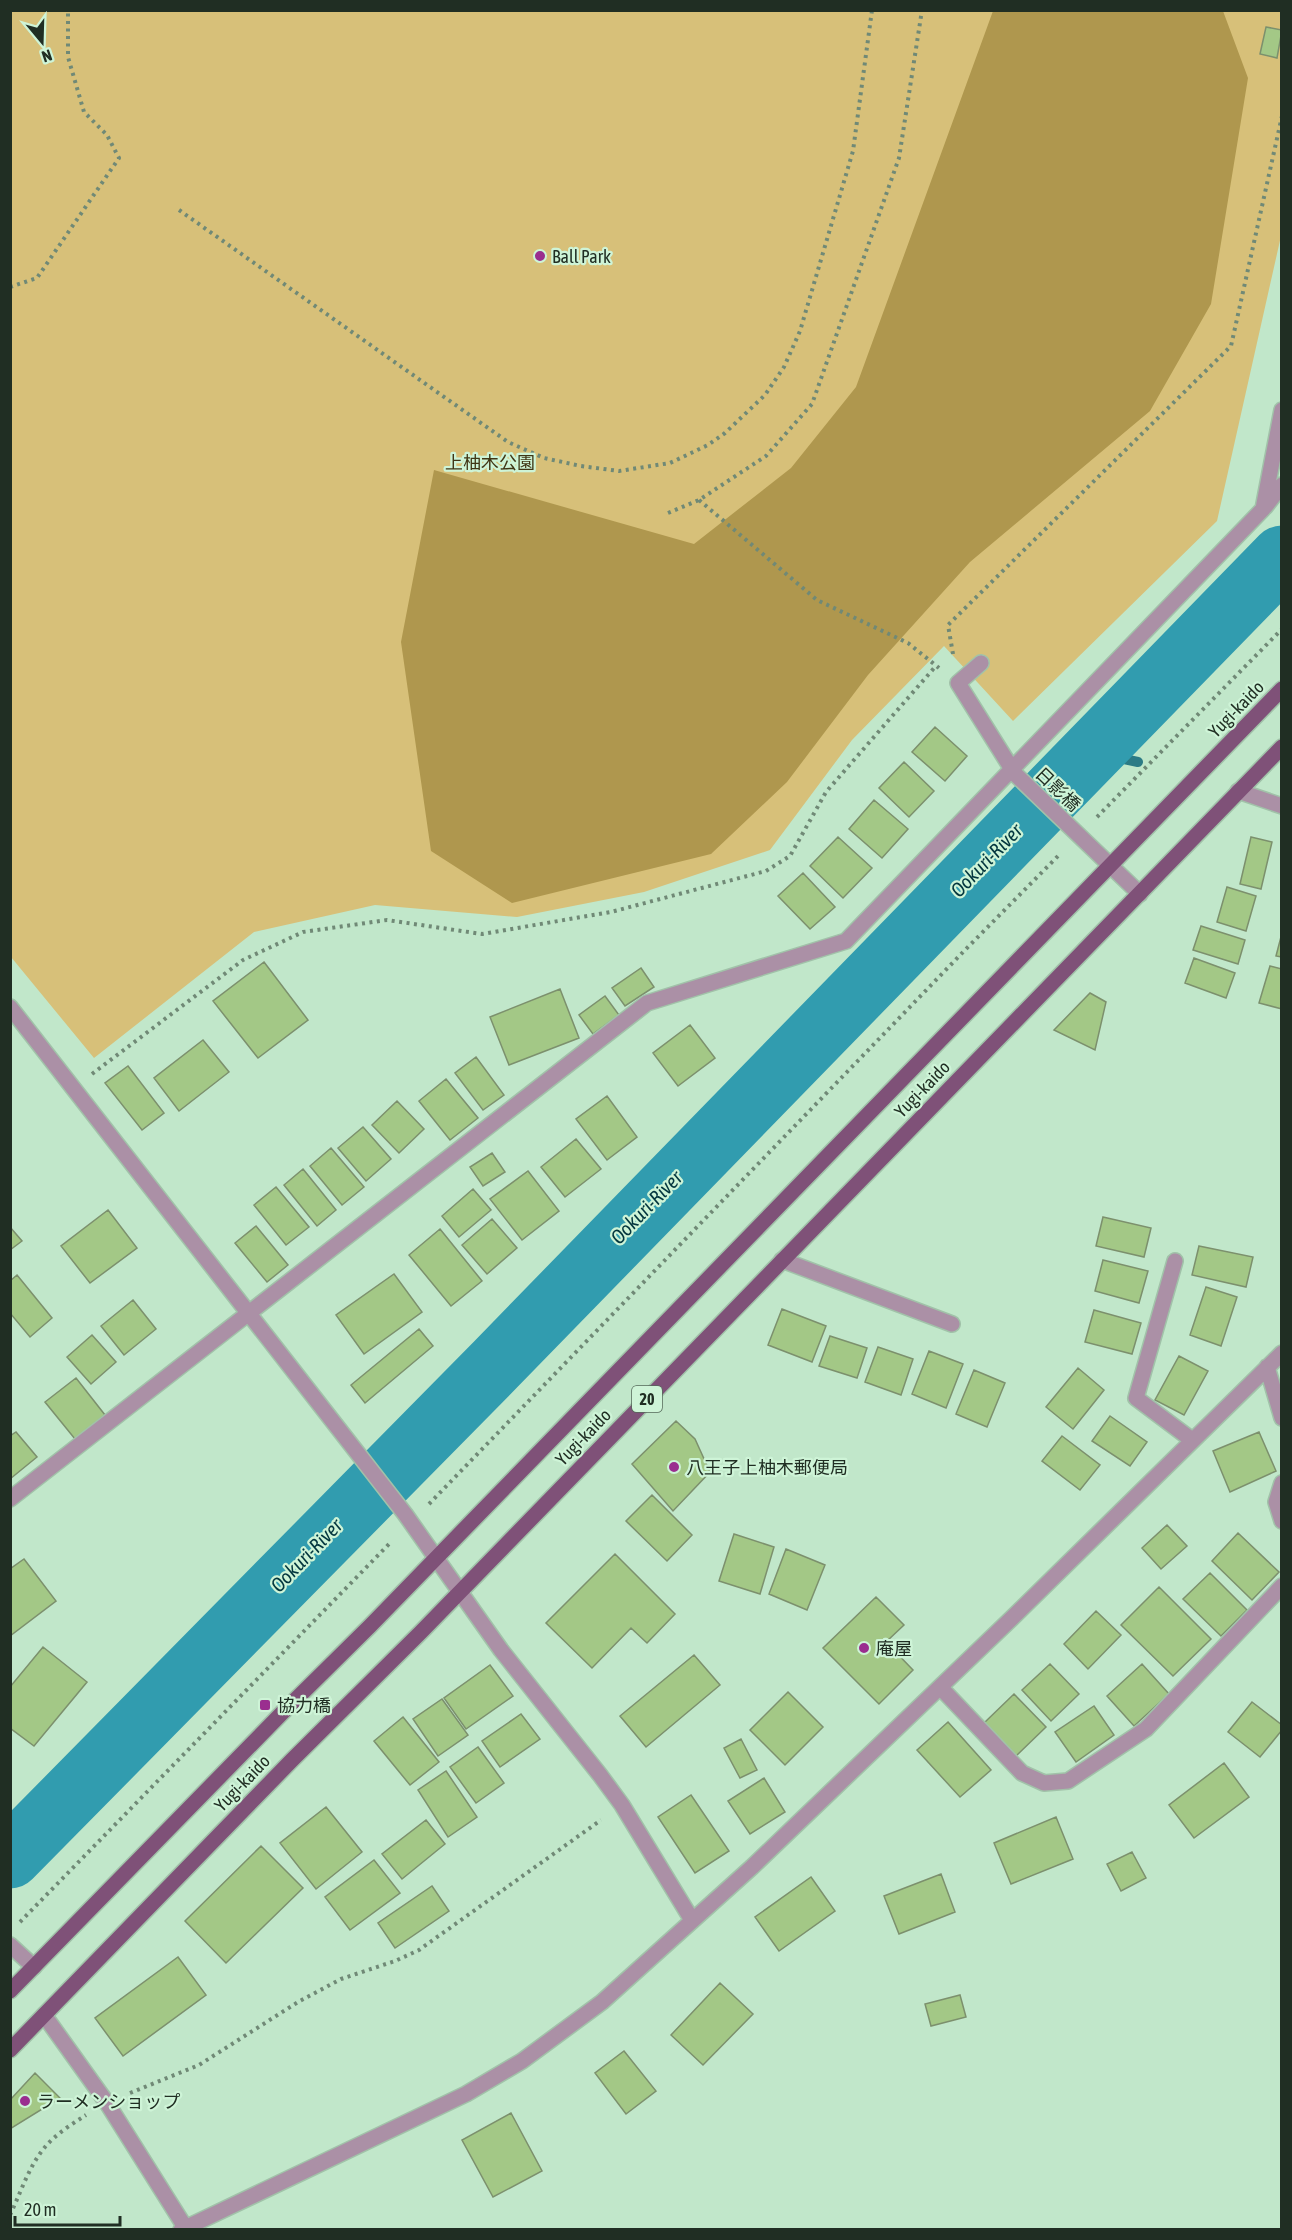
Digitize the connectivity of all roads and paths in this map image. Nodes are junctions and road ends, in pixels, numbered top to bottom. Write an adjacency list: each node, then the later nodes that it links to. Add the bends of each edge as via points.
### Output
1 (68, 10): 6 (path, via 68,57 84,112 107,135 119,158 37,278)
2 (872, 10): 5 (path, via 853,151 800,331 784,367 765,395 742,418 708,445 670,463 619,471 544,458 508,442)
3 (922, 10): 9 (path, via 898,158 812,405 766,456)
4 (1281, 116): 15 (path, via 1231,346 948,625)
5 (179, 210)
6 (10, 287)
7 (1281, 410): 10 (street)
8 (1281, 485): 10 (street)
9 (699, 500): 11 (path); 14 (path, via 817,600 908,644)
10 (1263, 509): 18 (street)
11 (668, 513)
12 (1281, 630): 21 (path)
13 (981, 663): 15 (street)
14 (936, 666): 15 (path); 26 (path, via 826,792 790,856 766,871 611,912 482,934 387,920 303,932 243,960)
15 (958, 683): 18 (street, 日影橋)
16 (1281, 689): 23 (main road, Yugi-kaido / 20)
17 (1281, 747): 19 (main road, Yugi-kaido / 20)
18 (1013, 772): 23 (street, 日影橋); 29 (street, via 846,941 647,1003)
19 (1238, 791): 20 (street); 24 (main road, Yugi-kaido / 20)
20 (1281, 806)
21 (1096, 819)
22 (1064, 850): 38 (path)
23 (1110, 865): 24 (street, 日影橋); 41 (main road, Yugi-kaido / 20)
24 (1140, 894): 27 (main road, Yugi-kaido / 20)
25 (10, 1007): 29 (street)
26 (89, 1076)
27 (782, 1260): 30 (street); 43 (main road, Yugi-kaido / 20)
28 (1175, 1261): 35 (street, via 1136,1398)
29 (249, 1313): 37 (street); 41 (street)
30 (952, 1324)
31 (1281, 1353): 32 (street)
32 (1267, 1367): 33 (street); 34 (street); 35 (street)
33 (1281, 1381)
34 (1281, 1418)
35 (1192, 1440): 44 (street)
36 (1281, 1483): 39 (street, via 1276,1502)
37 (10, 1499)
38 (425, 1508)
39 (1281, 1521)
40 (395, 1537): 47 (path)
41 (436, 1557): 43 (street); 49 (main road, Yugi-kaido / 20)
42 (1281, 1586): 44 (street, via 1146,1729 1068,1781 1044,1783 1022,1773)
43 (460, 1592): 45 (street); 51 (main road, Yugi-kaido / 20)
44 (940, 1687): 46 (street)
45 (622, 1805): 46 (street); 53 (path, via 419,1950 341,1979 199,2065)
46 (692, 1920): 55 (street, via 602,2002 493,2079)
47 (19, 1922)
48 (10, 1945): 49 (street)
49 (34, 1967): 50 (main road, Yugi-kaido / 20)
50 (10, 1991)
51 (44, 2015): 52 (main road, Yugi-kaido / 20); 53 (street)
52 (10, 2049)
53 (107, 2103): 54 (path, via 71,2124 46,2147); 55 (street)
54 (10, 2215)
55 (183, 2228)

